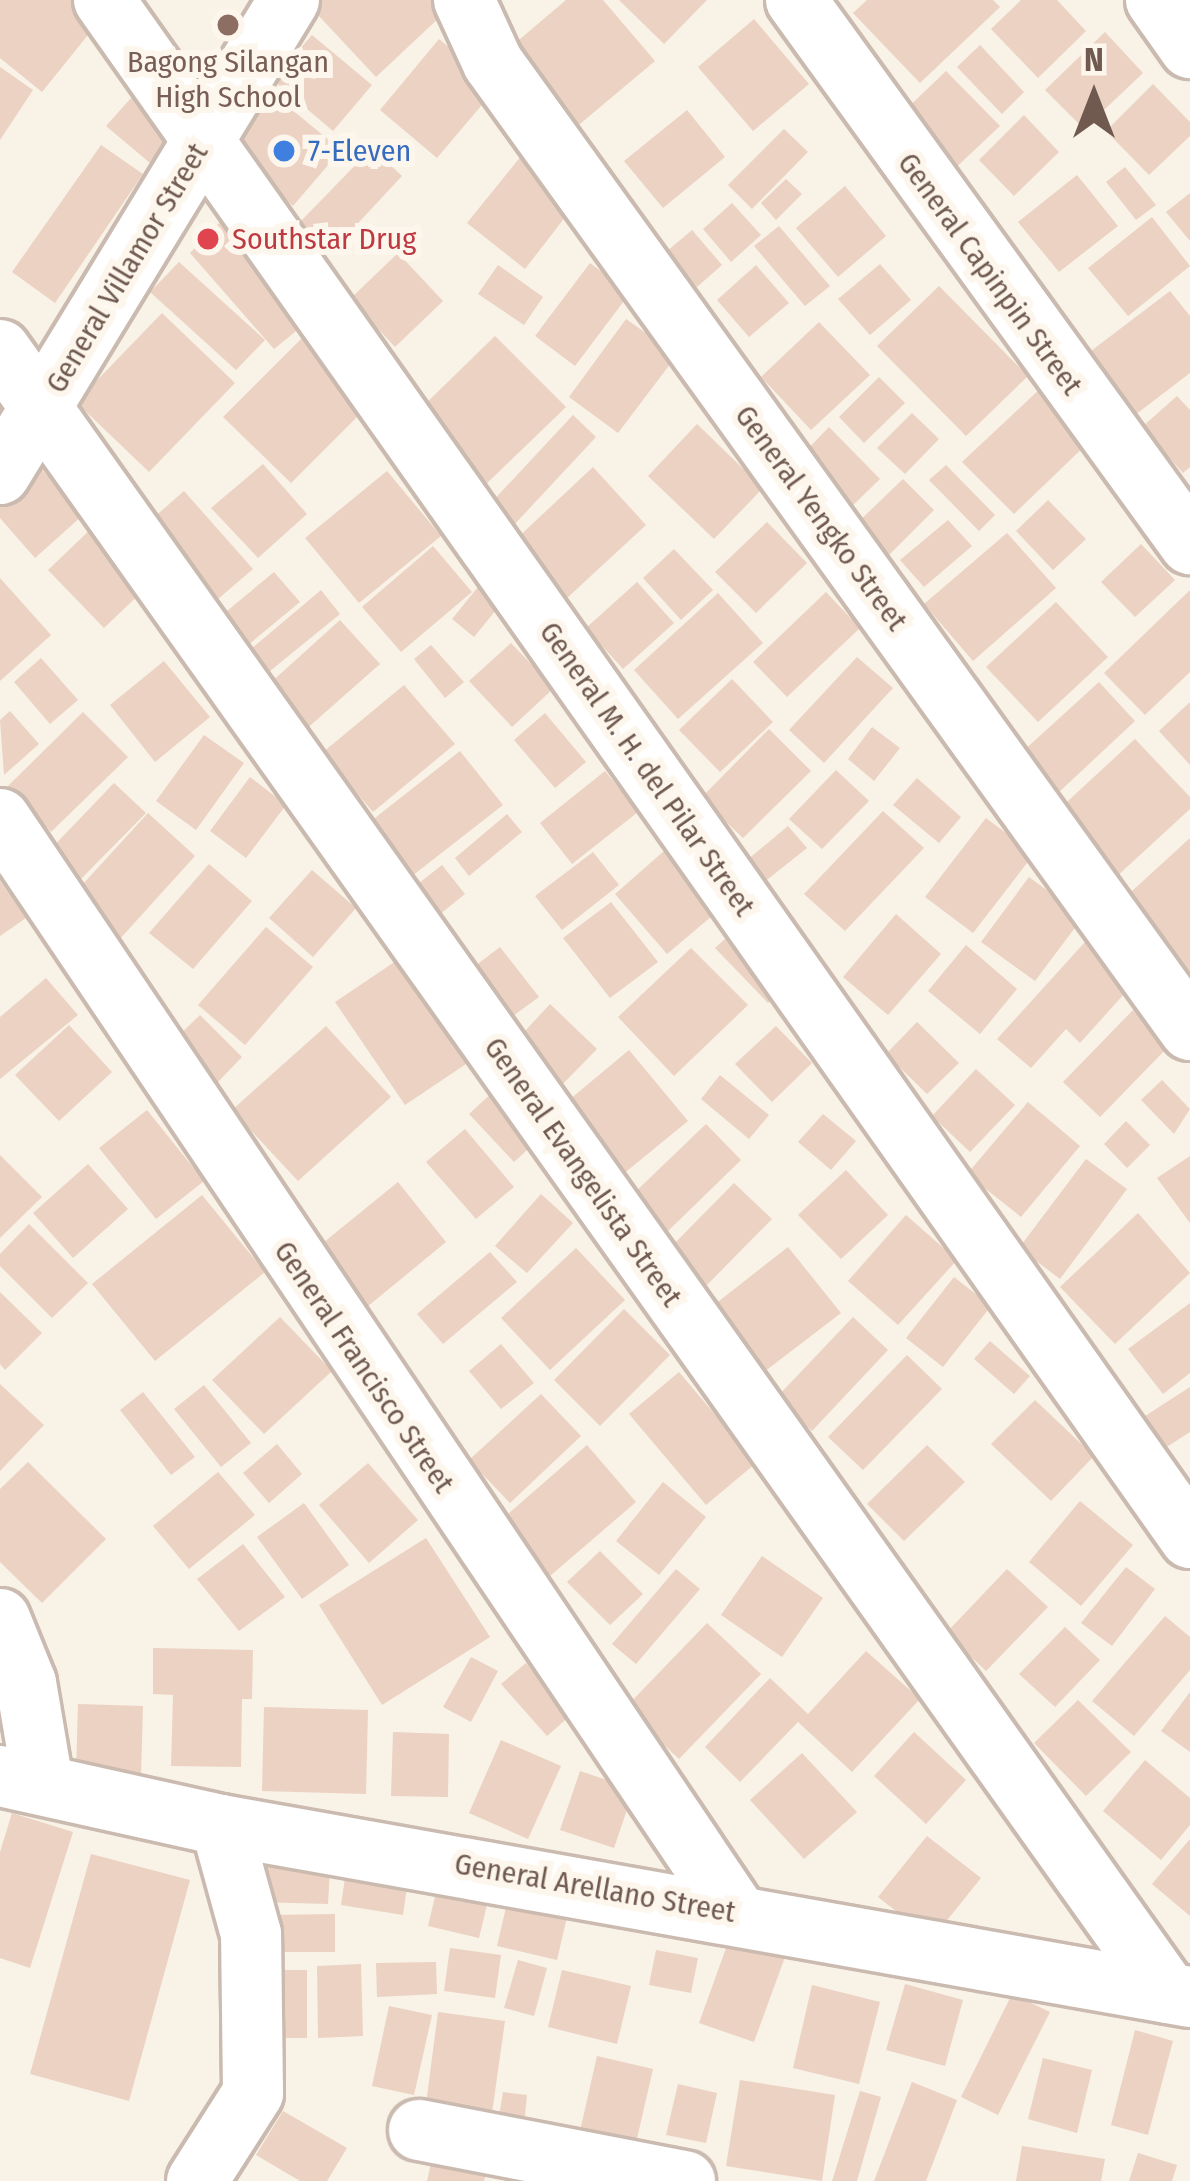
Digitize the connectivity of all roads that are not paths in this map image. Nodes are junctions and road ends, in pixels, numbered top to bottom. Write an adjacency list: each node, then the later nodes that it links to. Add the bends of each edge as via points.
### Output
1 (104, 0): 7 (street, General M. H. del Pilar Street)
2 (289, 0): 7 (street, General Villamor Street)
3 (464, 0): 13 (street, General Yengko Street, via 493,63)
4 (796, 0): 11 (street, General Capinpin Street)
5 (1156, 0): 6 (street)
6 (1190, 48)
7 (206, 139): 9 (street, General Villamor Street); 14 (street, General M. H. del Pilar Street)
8 (0, 350): 9 (street, General Evangelista Street)
9 (40, 411): 10 (street, General Villamor Street); 19 (street, General Evangelista Street)
10 (0, 474)
11 (1190, 544)
12 (0, 819): 18 (street, General Francisco Street)
13 (1190, 1030)
14 (1190, 1538)
15 (0, 1618): 16 (street, via 26,1683)
16 (21, 1780): 17 (street, General Arellano Street)
17 (220, 1825): 18 (street, General Arellano Street); 21 (street, via 251,1934 254,2093)
18 (735, 1912): 19 (street, General Arellano Street)
19 (1179, 1995)
20 (419, 2130): 22 (street)
21 (197, 2181)
22 (686, 2181)

